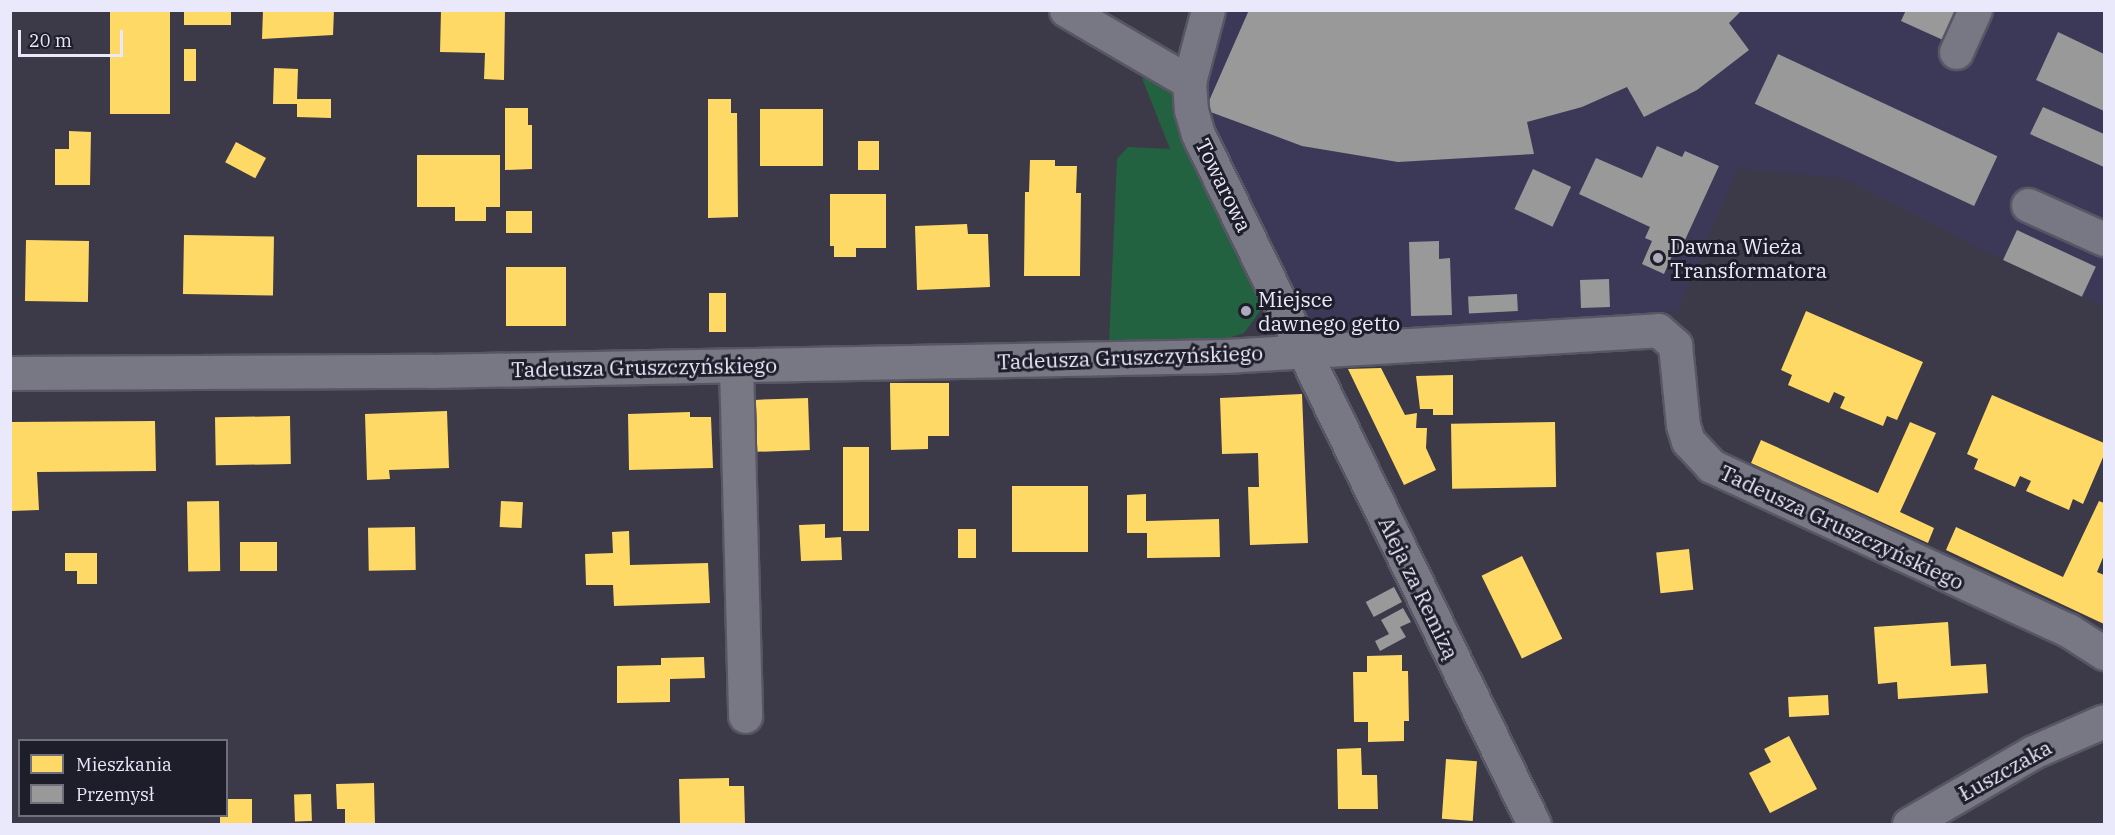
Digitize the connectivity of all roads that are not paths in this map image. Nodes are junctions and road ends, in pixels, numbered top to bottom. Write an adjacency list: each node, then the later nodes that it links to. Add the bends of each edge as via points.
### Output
1 (1066, 10): 5 (street)
2 (1208, 10): 5 (street, Towarowa)
3 (1975, 10): 4 (street)
4 (1956, 52)
5 (1189, 82): 8 (street, Towarowa, via 1198,134)
6 (2028, 206): 7 (street)
7 (2104, 239)
8 (1304, 352): 9 (street, Tadeusza Gruszczyńskiego); 11 (street, Tadeusza Gruszczyńskiego, via 1658,330 1675,345 1688,441 1711,466 2068,630); 14 (street, Aleja za Remizą)
9 (736, 366): 10 (street, Tadeusza Gruszczyńskiego); 12 (street)
10 (10, 373)
11 (2104, 653)
12 (745, 716)
13 (2104, 721): 15 (street, Łuszczaka, via 2033,752)
14 (1534, 825)
15 (1909, 825)

